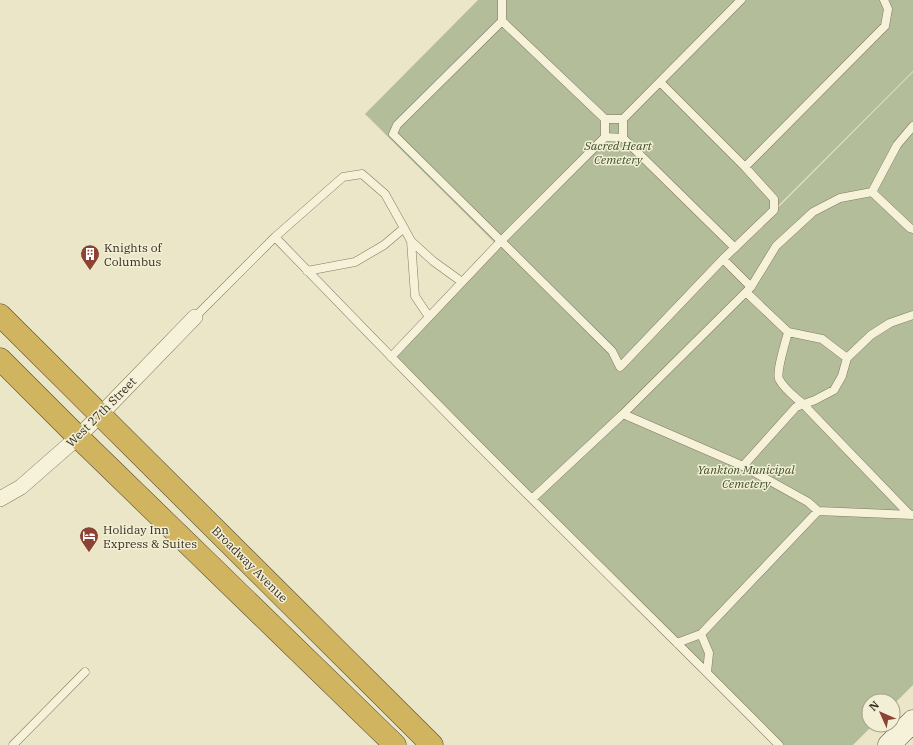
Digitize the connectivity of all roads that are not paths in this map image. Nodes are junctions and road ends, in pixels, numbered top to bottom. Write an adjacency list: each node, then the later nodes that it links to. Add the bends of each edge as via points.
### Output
1 (502, 0): 4 (lane)
2 (741, 0): 5 (lane)
3 (884, 0): 11 (lane, via 888,9 885,26)
4 (502, 21): 6 (lane); 17 (lane, via 397,125 393,134)
5 (660, 82): 7 (lane); 11 (lane)
6 (605, 119): 7 (lane); 9 (lane)
7 (622, 119): 10 (lane)
8 (913, 126): 12 (lane, via 897,145)
9 (604, 137): 10 (lane); 17 (lane)
10 (622, 138): 18 (lane)
11 (745, 167): 18 (lane, via 774,199 774,210)
12 (872, 192): 14 (lane); 22 (lane, via 840,198 813,212 776,246)
13 (404, 228): 15 (lane, via 385,194 362,174 343,177); 16 (lane); 20 (lane, via 384,245 355,262)
14 (913, 229)
15 (275, 237): 20 (lane); 25 (lane)
16 (411, 241): 21 (lane); 26 (lane, via 415,296)
17 (501, 241): 19 (lane, via 612,351 620,367); 21 (lane)
18 (735, 248): 19 (lane)
19 (724, 259): 22 (lane)
20 (307, 271): 28 (lane)
21 (462, 282): 26 (lane)
22 (749, 290): 27 (lane); 32 (lane)
23 (0, 315): 33 (highway, Broadway Avenue)
24 (913, 315): 29 (lane, via 890,323 871,335)
25 (195, 317): 33 (street, West 27th Street)
26 (429, 317): 28 (lane)
27 (788, 332): 29 (lane, via 822,339); 31 (lane, via 778,377 785,388)
28 (391, 357): 37 (lane)
29 (847, 358): 31 (lane, via 842,376 834,390)
30 (0, 359): 34 (highway)
31 (803, 404): 35 (lane, via 796,407); 39 (lane)
32 (623, 414): 35 (lane); 37 (lane)
33 (100, 415): 34 (street, West 27th Street); 47 (highway, Broadway Avenue)
34 (78, 437): 36 (street, West 27th Street, via 21,487); 46 (highway)
35 (743, 466): 38 (lane, via 808,502)
36 (0, 499)
37 (532, 499): 41 (lane)
38 (818, 511): 39 (lane); 40 (lane)
39 (912, 515)
40 (701, 634): 41 (lane); 43 (lane, via 709,653)
41 (677, 643): 43 (lane)
42 (84, 672): 45 (lane)
43 (707, 672): 48 (lane)
44 (913, 722): 49 (street)
45 (13, 745)
46 (395, 745)
47 (432, 745)
48 (779, 745)
49 (889, 745)

